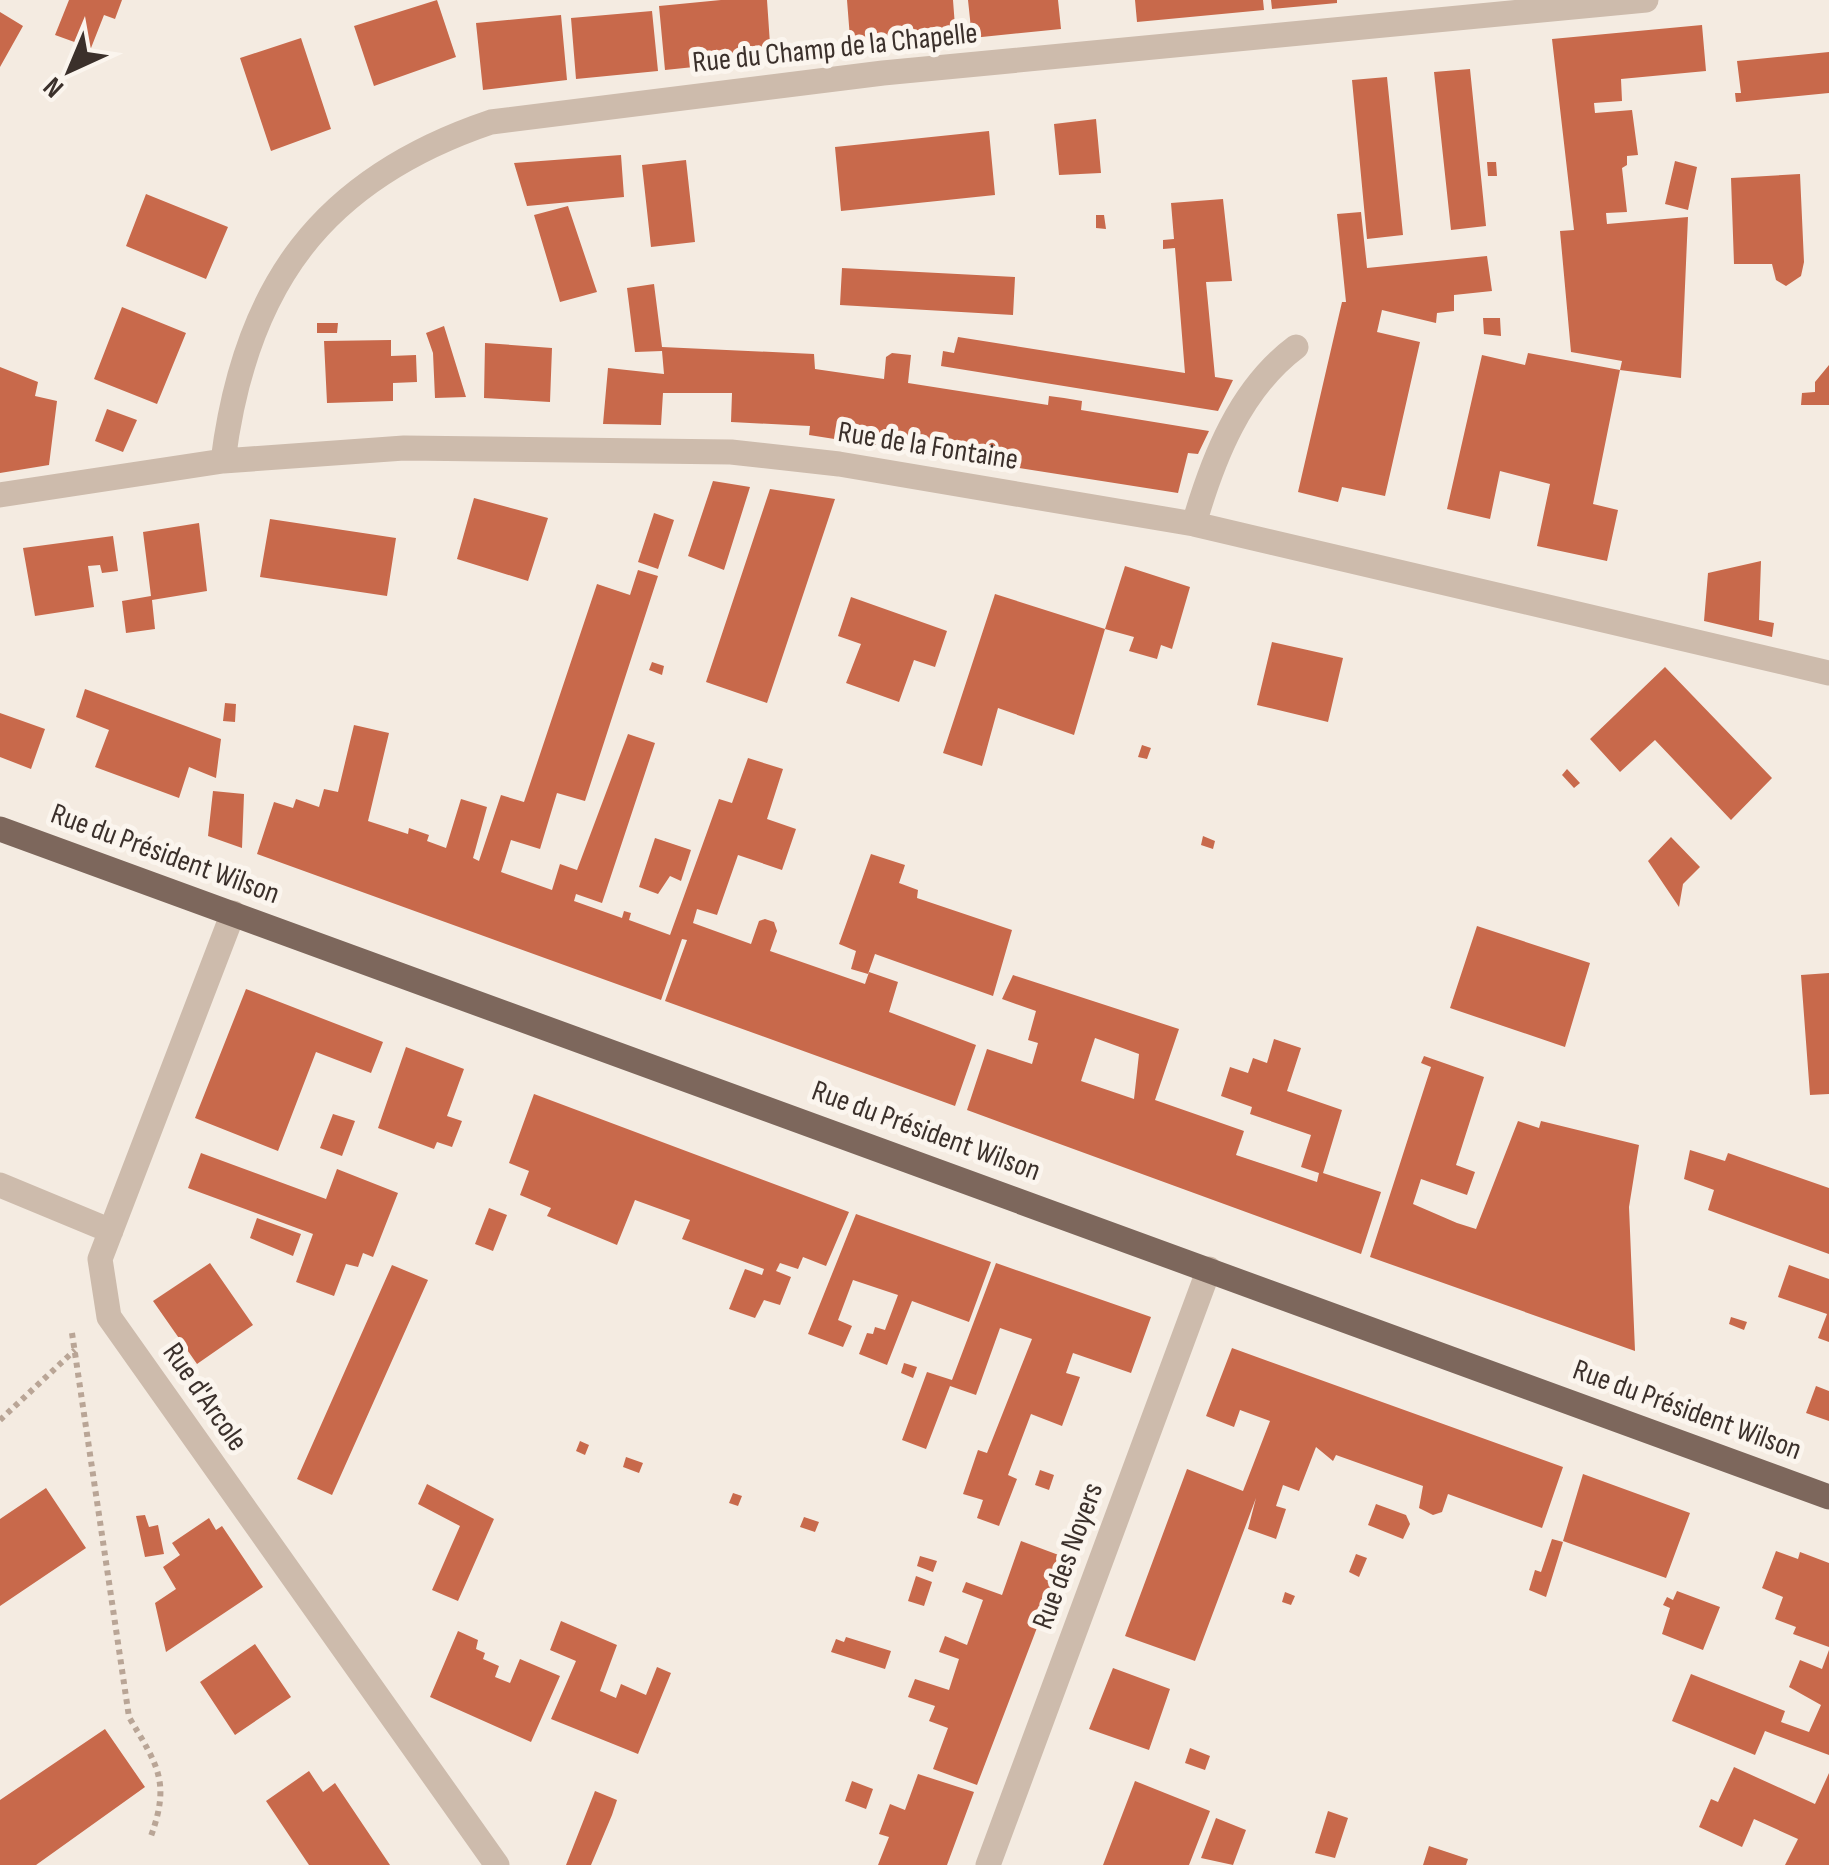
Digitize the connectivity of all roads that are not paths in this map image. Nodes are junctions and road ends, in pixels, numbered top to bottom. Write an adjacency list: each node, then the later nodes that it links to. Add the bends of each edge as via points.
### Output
1 (1646, 0): 3 (street, Rue du Champ de la Chapelle, via 882,73 491,122 430,142 389,166 326,219 252,329 230,402)
2 (1296, 347): 5 (street, via 1248,395)
3 (223, 460): 4 (street, Rue de la Fontaine); 5 (street, Rue de la Fontaine, via 404,448 731,452)
4 (0, 494)
5 (1194, 524): 6 (street, Rue de la Fontaine)
6 (1829, 673)
7 (0, 829): 8 (main road, Rue du Président Wilson)
8 (233, 913): 10 (street, Rue d'Arcole); 11 (main road, Rue du Président Wilson)
9 (0, 1185): 10 (street)
10 (110, 1232): 13 (street, Rue d'Arcole, via 100,1259 108,1309)
11 (1209, 1269): 12 (main road, Rue du Président Wilson); 14 (street, Rue des Noyers)
12 (1829, 1497)
13 (497, 1865)
14 (988, 1865)

